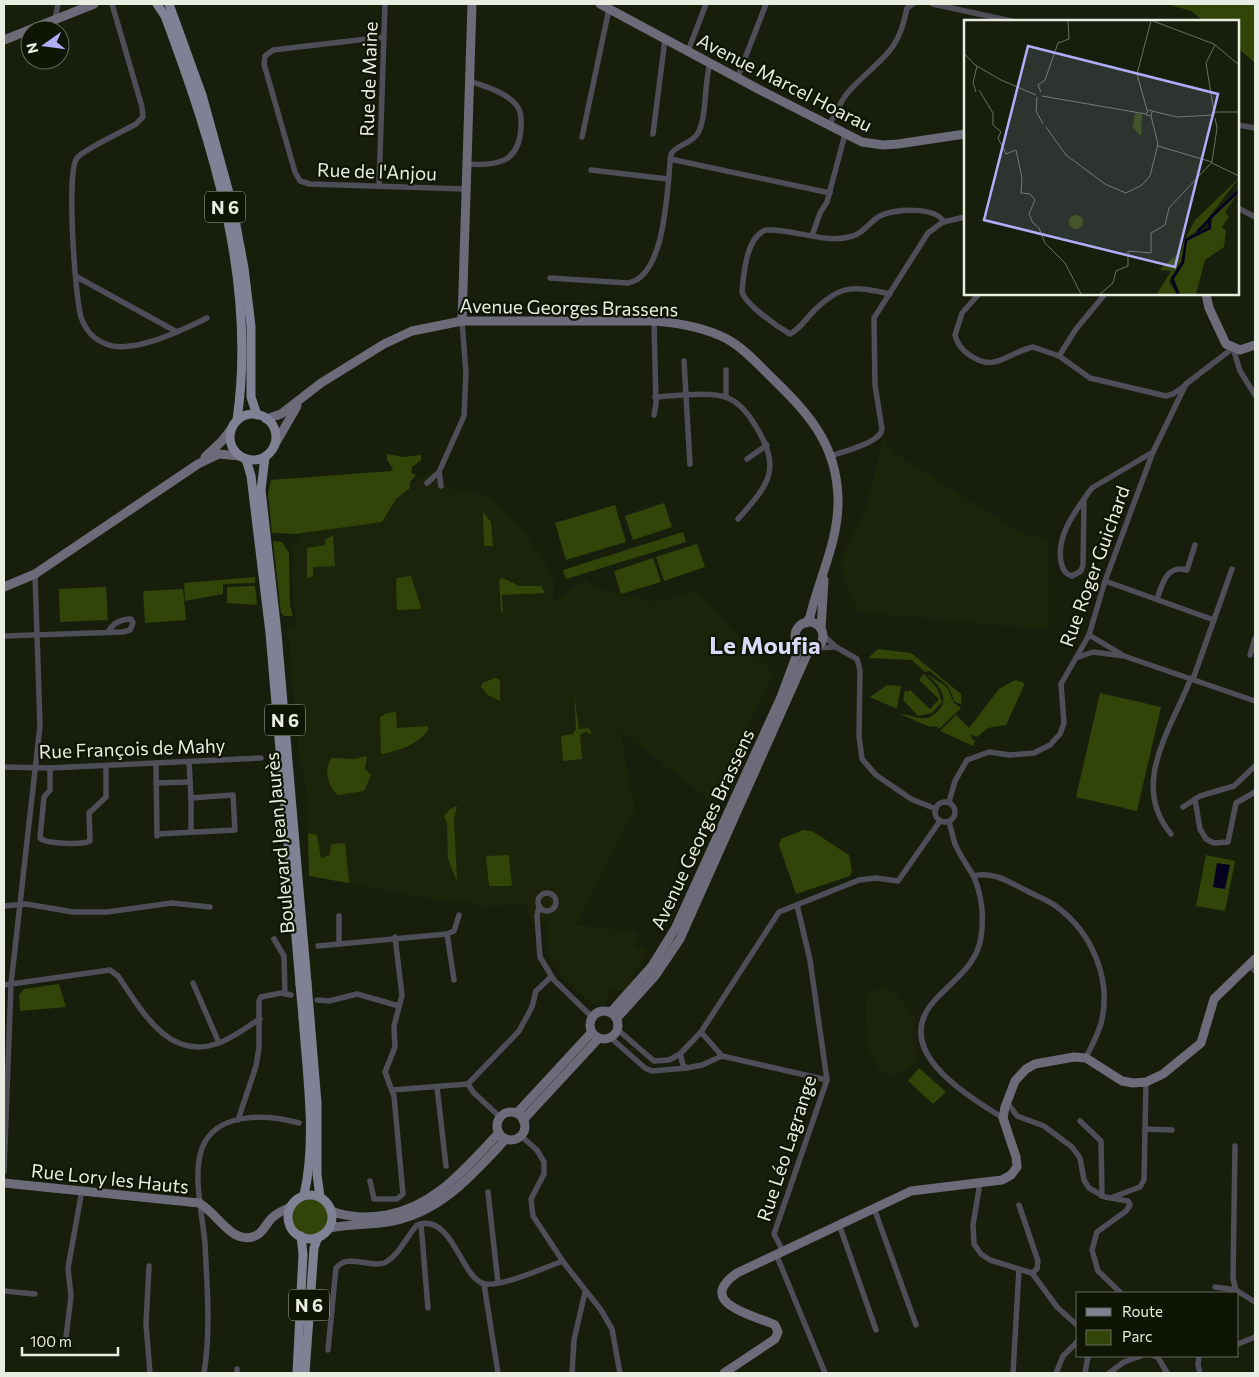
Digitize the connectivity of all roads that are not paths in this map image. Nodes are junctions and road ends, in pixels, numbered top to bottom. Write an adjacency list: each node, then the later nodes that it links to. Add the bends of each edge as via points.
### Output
1 (58, 4): 15 (street)
2 (94, 4): 15 (street)
3 (112, 4): 43 (street, via 143,117 78,156 74,162 71,186)
4 (157, 4): 67 (main road, Boulevard Jean Jaurès / N 6, via 165,16 196,101 231,236 243,312 243,371)
5 (169, 4): 64 (main road, N 6, via 202,95 232,204 244,268 250,326 251,397)
6 (385, 4): 17 (street, Rue de Maine)
7 (472, 4): 23 (street)
8 (600, 4): 14 (street, Avenue Marcel Hoarau)
9 (706, 4): 20 (street)
10 (766, 4): 22 (street)
11 (913, 4): 13 (street)
12 (933, 4): 16 (street)
13 (906, 6): 25 (street, via 898,41 850,90)
14 (609, 9): 18 (street, Avenue Marcel Hoarau); 30 (street)
15 (55, 19): 19 (street)
16 (1006, 20)
17 (384, 37): 35 (street, Rue de Maine); 35 (street, Rue de l'Anjou, via 274,50 265,56 264,64 300,181)
18 (665, 39): 20 (street, Avenue Marcel Hoarau); 27 (street)
19 (4, 40)
20 (688, 52): 21 (street, Avenue Marcel Hoarau)
21 (710, 64): 22 (street, Avenue Marcel Hoarau); 31 (street, via 699,132 690,142 672,151)
22 (737, 78): 25 (street, Avenue Marcel Hoarau)
23 (470, 81): 32 (street); 32 (street, via 508,98 518,107 521,127 520,142 512,157 503,161)
24 (1239, 125): 26 (street)
25 (829, 126): 28 (street, Avenue Marcel Hoarau)
26 (1255, 128)
27 (654, 134)
28 (844, 134): 29 (street, Avenue Marcel Hoarau, via 862,142 882,145); 37 (street)
29 (964, 134)
30 (582, 137)
31 (670, 159): 34 (street); 37 (street)
32 (467, 164): 36 (street)
33 (591, 170): 34 (street)
34 (668, 179): 44 (street, via 659,247 636,280 628,283)
35 (378, 186): 36 (street, Rue de l'Anjou)
36 (465, 189): 50 (street)
37 (830, 193): 42 (street)
38 (1239, 209): 40 (street)
39 (964, 217): 41 (street)
40 (1255, 217)
41 (944, 222): 42 (street, via 938,215 924,210 893,213 878,217 852,237); 45 (street, via 917,248)
42 (812, 236): 45 (street, via 770,229 762,231 752,245 744,279 742,291 746,301 790,334 818,307 842,290 867,289)
43 (77, 277): 52 (street); 52 (street, via 79,306 85,326 90,334 106,344 130,347)
44 (550, 278)
45 (890, 294): 71 (street, via 873,325 875,385 882,432 874,440)
46 (978, 295): 55 (street, via 956,327 956,341 963,350 984,363 1000,362 1033,348)
47 (1104, 295): 55 (street)
48 (1206, 295): 54 (street, via 1220,335)
49 (207, 318): 52 (street)
50 (462, 320): 51 (street, Avenue Georges Brassens); 63 (street, Avenue Georges Brassens, via 412,331 391,340); 77 (street, via 466,373 464,416)
51 (654, 321): 60 (street); 71 (street, Avenue Georges Brassens, via 691,325 729,340 799,404 817,427)
52 (177, 332)
53 (1255, 344): 54 (street, via 1240,350)
54 (1233, 348): 58 (street, Rue Roger Guichard); 59 (street, via 1240,371)
55 (1059, 356): 58 (street, via 1078,371 1103,382 1166,396)
56 (684, 362): 61 (street)
57 (726, 370): 62 (street)
58 (1186, 384): 70 (street, Rue Roger Guichard)
59 (1255, 395)
60 (655, 396): 61 (street); 65 (street)
61 (687, 396): 62 (street); 76 (street)
62 (726, 397): 68 (street, via 740,405)
63 (303, 398): 66 (street, Avenue Georges Brassens, via 281,414); 69 (street, Avenue Georges Brassens)
64 (257, 415): 66 (main road); 67 (main road, via 250,414)
65 (654, 415)
66 (266, 419): 69 (main road, via 275,431)
67 (235, 424): 73 (main road, Boulevard Jean Jaurès / N 6, via 231,446); 75 (street, via 222,442)
68 (767, 445): 74 (street); 81 (street, via 770,471 766,486)
69 (274, 446): 72 (main road)
70 (1153, 452): 80 (street, via 1092,488); 86 (street, Rue Roger Guichard)
71 (831, 456): 84 (street, Avenue Georges Brassens, via 837,480 837,519)
72 (265, 457): 73 (main road); 146 (main road, Boulevard Jean Jaurès / N 6, via 261,490 278,633)
73 (243, 458): 75 (street, via 219,454); 146 (main road, Boulevard Jean Jaurès / N 6, via 251,476 270,633)
74 (747, 458)
75 (198, 464): 85 (street)
76 (690, 464)
77 (439, 472): 78 (street); 79 (street)
78 (427, 483)
79 (440, 486)
80 (1084, 502): 80 (street, via 1081,571 1072,576 1066,575 1060,541)
81 (738, 519)
82 (1195, 545): 88 (street, via 1187,570 1172,570 1164,579)
83 (1232, 569): 89 (street)
84 (824, 570): 90 (street, Avenue Georges Brassens); 92 (street, Avenue Georges Brassens)
85 (35, 574): 87 (street); 93 (street)
86 (1106, 581): 88 (street); 94 (street, Rue Roger Guichard)
87 (4, 587)
88 (1157, 600): 89 (street)
89 (1214, 620): 105 (street)
90 (806, 623): 92 (street, via 816,624); 98 (street, via 796,633)
91 (108, 632): 93 (street)
92 (822, 632): 99 (street); 100 (street, via 822,642)
93 (38, 634): 95 (street); 113 (street, via 40,726)
94 (1089, 635): 97 (street, Rue Roger Guichard); 103 (street)
95 (4, 636)
96 (1255, 638): 102 (street)
97 (1085, 642): 101 (street); 104 (street, Rue Roger Guichard)
98 (800, 646): 100 (street); 151 (street, Avenue Georges Brassens, via 781,697 675,929 652,966)
99 (836, 647): 100 (street); 122 (street, via 857,659 860,670 862,759 876,775 911,799)
100 (813, 649): 151 (street, Avenue Georges Brassens, via 680,939 655,976 624,1010)
101 (1093, 652): 103 (street); 104 (street)
102 (1250, 655)
103 (1124, 656): 105 (street)
104 (1076, 658): 120 (street, Rue Roger Guichard, via 1061,684 1064,723 1055,740 1034,753 1010,755 989,752 967,760 955,781)
105 (1192, 678): 106 (street); 126 (street, via 1160,747 1153,773 1155,810)
106 (1255, 700)
107 (261, 758): 108 (street, Rue François de Mahy)
108 (189, 762): 109 (street, Rue François de Mahy); 115 (street)
109 (156, 764): 110 (street, Rue François de Mahy); 116 (street)
110 (106, 766): 114 (street, Rue François de Mahy); 114 (street, via 106,797 89,813 90,842 80,844 46,842 40,838 44,797 50,790)
111 (1255, 766): 119 (street, via 1234,786)
112 (4, 767): 113 (street, Rue François de Mahy)
113 (36, 767): 114 (street, Rue François de Mahy); 128 (street)
114 (50, 768)
115 (190, 782): 116 (street); 118 (street)
116 (156, 783): 125 (street, via 156,835)
117 (1255, 792): 119 (street, via 1236,803 1228,842 1222,844 1206,839 1200,829)
118 (190, 798): 125 (street); 125 (street, via 233,795 235,830)
119 (1195, 799): 121 (street)
120 (949, 802): 122 (street, via 942,802); 124 (street, via 955,813)
121 (1183, 807)
122 (936, 809): 123 (street)
123 (940, 820): 124 (street); 129 (street, via 898,881 859,880)
124 (949, 822): 127 (street, via 957,848)
125 (191, 832)
126 (1171, 834)
127 (973, 876): 163 (street, via 985,873 998,876 1057,906 1090,945 1101,971 1105,995 1102,1021); 174 (street, via 981,900 981,940 962,976 927,1011 922,1037 929,1059 939,1071)
128 (18, 904): 130 (street); 132 (street, via 73,912 107,912 172,903); 147 (street)
129 (797, 904): 156 (street, via 779,912); 166 (street, Rue Léo Lagrange, via 810,960)
130 (4, 906)
131 (539, 906): 133 (street); 133 (street, via 543,895 554,896 554,908); 136 (street)
132 (210, 907)
133 (544, 911): 136 (street)
134 (458, 915): 137 (street, via 454,930)
135 (339, 916): 140 (street)
136 (539, 922): 143 (street, via 540,957)
137 (447, 934): 138 (street); 144 (street)
138 (395, 937): 140 (street); 150 (street, via 402,995)
139 (274, 939): 154 (street, via 284,956 288,994 261,997 258,1007)
140 (340, 942): 141 (street)
141 (318, 946)
142 (1253, 965): 167 (street, via 1214,999 1200,1043 1163,1074)
143 (551, 977): 152 (street); 168 (street, via 536,991 532,1007 519,1031)
144 (454, 980)
145 (193, 983): 159 (street)
146 (304, 983): 153 (main road, Boulevard Jean Jaurès / N 6, bridge)
147 (11, 984): 148 (street); 159 (street, via 110,970 118,976 155,1028 171,1040 204,1047); 184 (street)
148 (4, 985)
149 (317, 1000): 150 (street, via 329,1001 357,994)
150 (398, 1006): 170 (street, via 394,1026 395,1047 385,1072)
151 (614, 1015): 152 (street, via 603,1011); 155 (street)
152 (592, 1017): 157 (street, via 590,1024)
153 (307, 1018): 190 (main road, Boulevard Jean Jaurès / N 6, via 310,1107 309,1162); 192 (main road, Boulevard Jean Jaurès / N 6, via 317,1103)
154 (260, 1020): 159 (street); 175 (street, via 256,1066)
155 (618, 1030): 158 (street); 161 (street, via 654,1061 669,1060)
156 (701, 1032): 160 (street); 161 (street)
157 (595, 1035): 158 (street); 172 (street)
158 (611, 1038): 165 (street, via 652,1071)
159 (219, 1043)
160 (713, 1048): 162 (street); 164 (street)
161 (680, 1054): 165 (street)
162 (722, 1056): 164 (street); 166 (street)
163 (1086, 1058): 167 (street, via 1122,1081 1133,1084); 171 (street, via 1035,1064 1026,1069 1014,1082)
164 (708, 1062): 165 (street)
165 (687, 1068)
166 (827, 1080): 206 (street, Rue Léo Lagrange, via 774,1234)
167 (1146, 1082): 178 (street)
168 (468, 1084): 169 (street); 173 (street)
169 (437, 1087): 170 (street); 183 (street)
170 (392, 1090): 185 (street, via 403,1194 397,1199 374,1200)
171 (1007, 1102): 174 (street); 191 (street, via 1018,1116 1044,1126 1072,1147 1080,1158 1084,1180 1089,1188)
172 (520, 1116): 173 (street, via 508,1112); 181 (street, via 525,1128)
173 (500, 1117): 180 (street, via 497,1125)
174 (1003, 1118): 187 (street, via 1016,1157 1016,1167 1002,1180)
175 (238, 1120): 177 (street, via 269,1117); 194 (street, via 210,1134 204,1143 199,1159)
176 (1080, 1121): 191 (street, via 1101,1141)
177 (299, 1123)
178 (1145, 1129): 179 (street); 193 (street, via 1143,1184)
179 (1172, 1130)
180 (502, 1136): 181 (street, via 514,1140); 198 (street, via 450,1184 419,1205 376,1217 342,1215); 203 (street, via 458,1189 419,1213 383,1223)
181 (522, 1136): 207 (street, via 544,1162 544,1174 530,1199 533,1216)
182 (1235, 1146): 214 (street, via 1233,1267)
183 (446, 1166)
184 (4, 1172)
185 (370, 1181)
186 (4, 1183): 188 (street, Rue Lory les Hauts)
187 (980, 1183): 197 (street, via 911,1191); 209 (street, via 973,1225 974,1244 990,1260)
188 (82, 1190): 194 (street, Rue Lory les Hauts); 224 (street, via 68,1268 71,1296)
189 (488, 1192): 211 (street)
190 (304, 1196): 192 (main road); 196 (main road)
191 (1102, 1196): 193 (street)
192 (320, 1197): 198 (main road)
193 (1111, 1198): 217 (street, via 1128,1201 1129,1209 1097,1232 1092,1250 1098,1272)
194 (199, 1204): 199 (street, Rue Lory les Hauts, via 210,1209 228,1230 239,1237 249,1238 258,1234); 234 (street, via 209,1319)
195 (1019, 1206): 210 (street, via 1038,1261 1037,1269)
196 (290, 1207): 199 (street, Rue Lory les Hauts); 200 (main road)
197 (874, 1208): 202 (street); 222 (street)
198 (331, 1210): 203 (main road)
199 (279, 1213): 200 (street)
200 (288, 1218): 204 (main road, via 292,1229)
201 (421, 1224): 212 (street, via 431,1224 443,1231 475,1277); 220 (street); 228 (street, via 386,1262 346,1261 336,1268)
202 (839, 1224): 206 (street); 223 (street)
203 (329, 1228): 205 (main road)
204 (301, 1236): 205 (main road); 235 (main road, N 6, via 303,1254)
205 (318, 1237): 236 (main road, N 6, via 314,1248)
206 (780, 1253): 240 (street, via 726,1281 722,1290 724,1301 730,1307 775,1325 778,1332 775,1339); 241 (street, Rue Léo Lagrange)
207 (563, 1261): 211 (street); 216 (street)
208 (149, 1266): 233 (street, via 146,1324)
209 (1019, 1269): 210 (street); 242 (street)
210 (1032, 1273): 221 (street, via 1057,1307)
211 (498, 1283): 212 (street)
212 (484, 1284): 237 (street)
213 (1215, 1287): 214 (street)
214 (1236, 1290): 219 (street)
215 (4, 1291): 218 (street)
216 (585, 1292): 238 (street, via 574,1340); 239 (street, via 612,1329)
217 (1121, 1292)
218 (35, 1294)
219 (1255, 1302)
220 (428, 1308)
221 (1076, 1324)
222 (916, 1325)
223 (876, 1330)
224 (66, 1337)
225 (1255, 1337): 227 (street)
226 (1076, 1343): 243 (street, via 1063,1356)
227 (1239, 1344)
228 (328, 1350)
229 (1088, 1357): 244 (street)
230 (1139, 1357): 245 (street, via 1124,1362)
231 (1157, 1357): 246 (street)
232 (1199, 1357): 247 (street)
233 (150, 1373)
234 (204, 1373)
235 (297, 1373)
236 (304, 1373)
237 (498, 1373)
238 (572, 1373)
239 (620, 1373)
240 (724, 1373)
241 (825, 1373)
242 (1013, 1373)
243 (1056, 1373)
244 (1085, 1373)
245 (1109, 1373)
246 (1167, 1373)
247 (1200, 1373)

